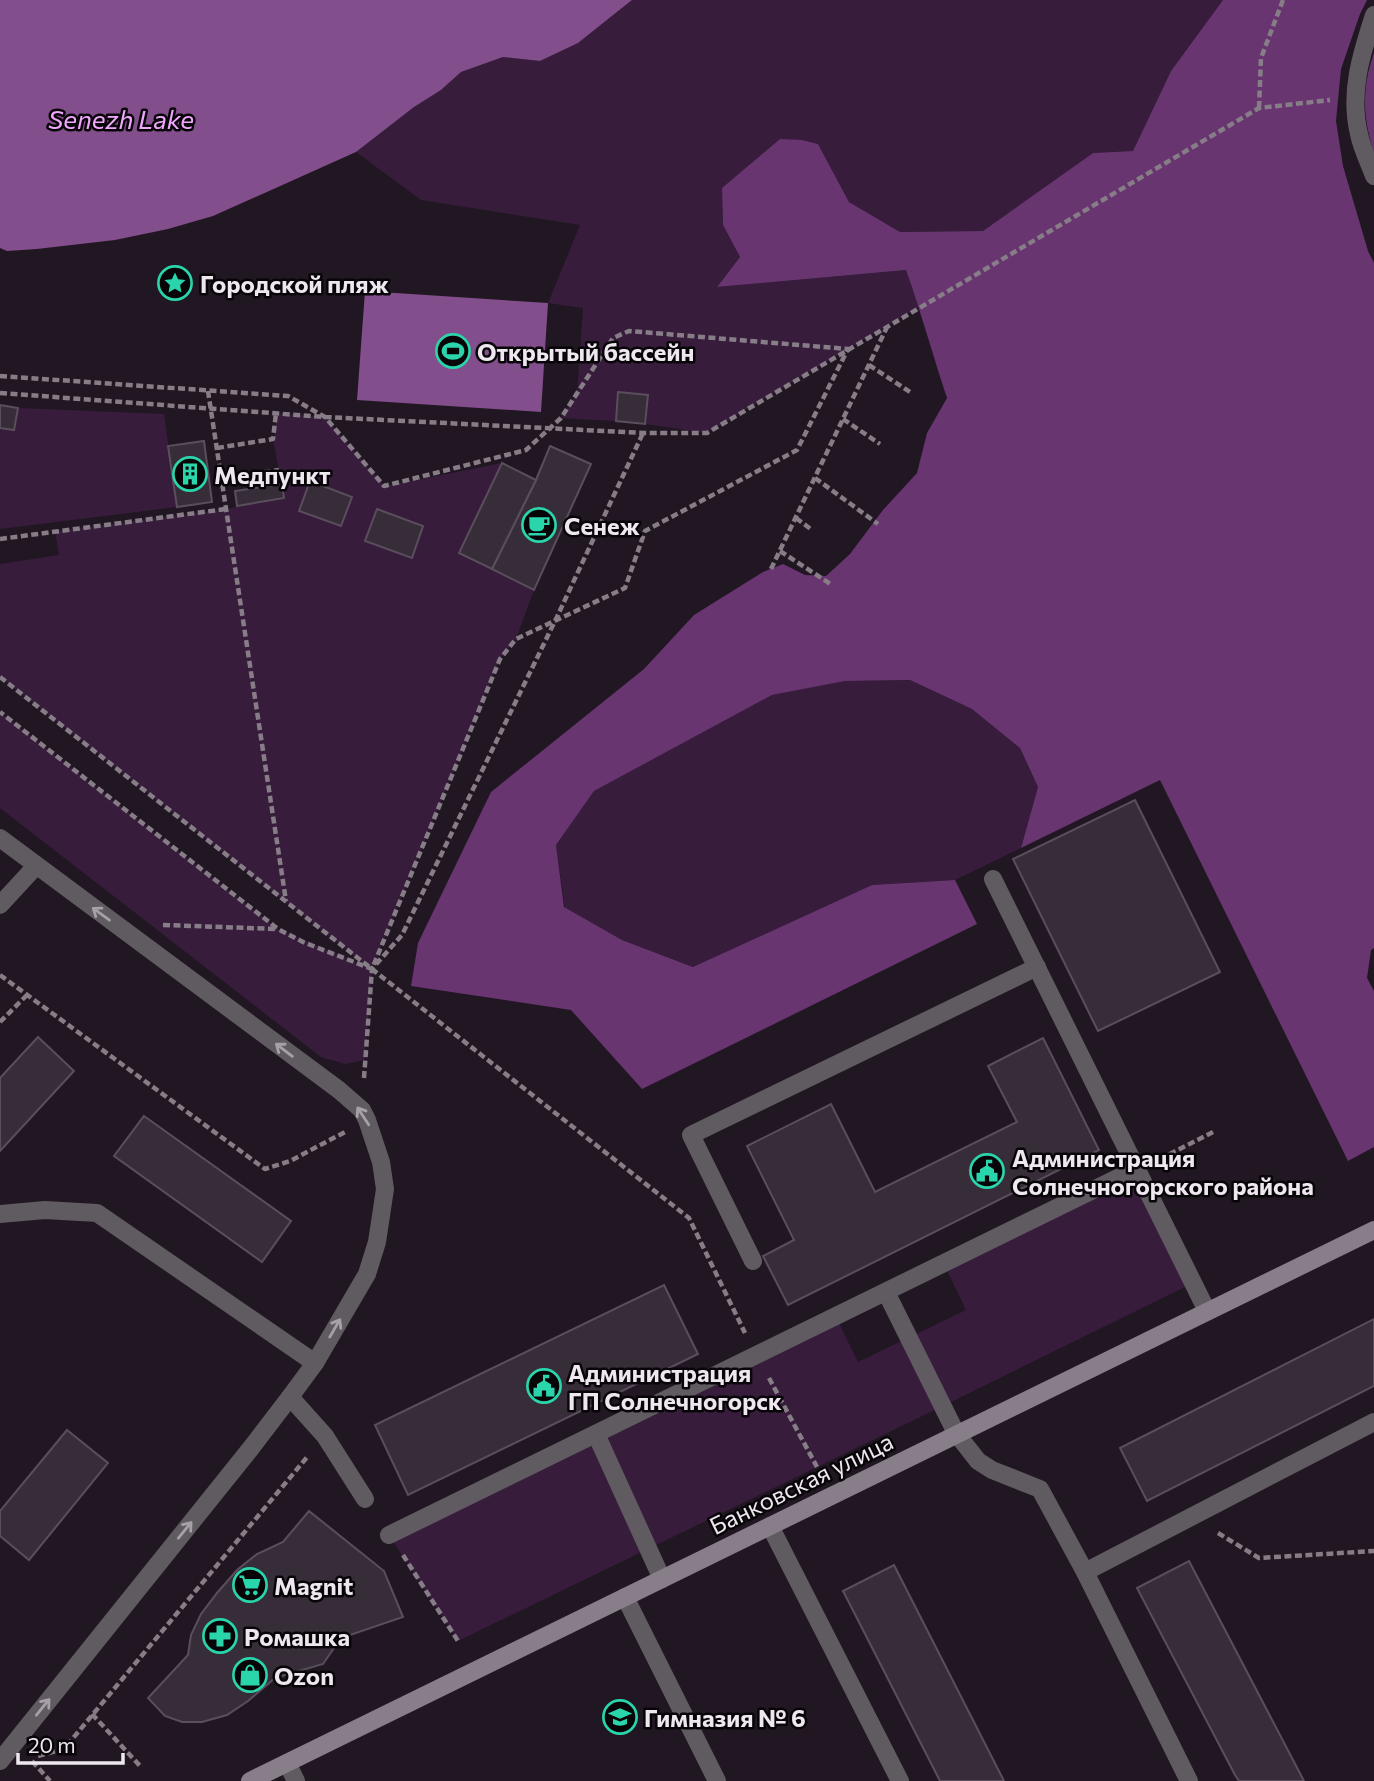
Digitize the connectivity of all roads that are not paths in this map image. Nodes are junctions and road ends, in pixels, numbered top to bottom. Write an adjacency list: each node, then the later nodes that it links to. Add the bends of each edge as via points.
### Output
1 (1374, 15): 2 (street, via 1360,58 1355,97 1360,138)
2 (1374, 176)
3 (0, 838): 4 (street)
4 (36, 866): 6 (street); 14 (street, one-way to 4, via 367,1273 377,1242 385,1189 381,1162 364,1115 339,1090)
5 (993, 879): 7 (street)
6 (0, 905)
7 (1037, 967): 8 (street); 11 (street, via 691,1135)
8 (1136, 1169): 12 (street); 13 (street)
9 (0, 1214): 14 (street, via 46,1210 97,1213)
10 (1374, 1230): 13 (street, Банковская улица)
11 (752, 1261)
12 (886, 1292): 17 (street); 18 (street)
13 (1207, 1311): 17 (street, Банковская улица)
14 (315, 1363): 15 (street)
15 (290, 1397): 19 (street, via 325,1436); 25 (street, one-way to 15)
16 (1374, 1422): 22 (street)
17 (957, 1433): 20 (street, Банковская улица); 22 (street, via 978,1461 1040,1489)
18 (596, 1434): 21 (street); 23 (street)
19 (365, 1499)
20 (771, 1526): 23 (street, Банковская улица); 30 (street)
21 (389, 1535)
22 (1085, 1572): 31 (street)
23 (662, 1579): 24 (street, Банковская улица)
24 (625, 1597): 26 (street, Банковская улица); 29 (street)
25 (0, 1761)
26 (287, 1763): 27 (street, Банковская улица); 28 (street)
27 (250, 1781)
28 (296, 1781)
29 (717, 1781)
30 (900, 1781)
31 (1189, 1781)

